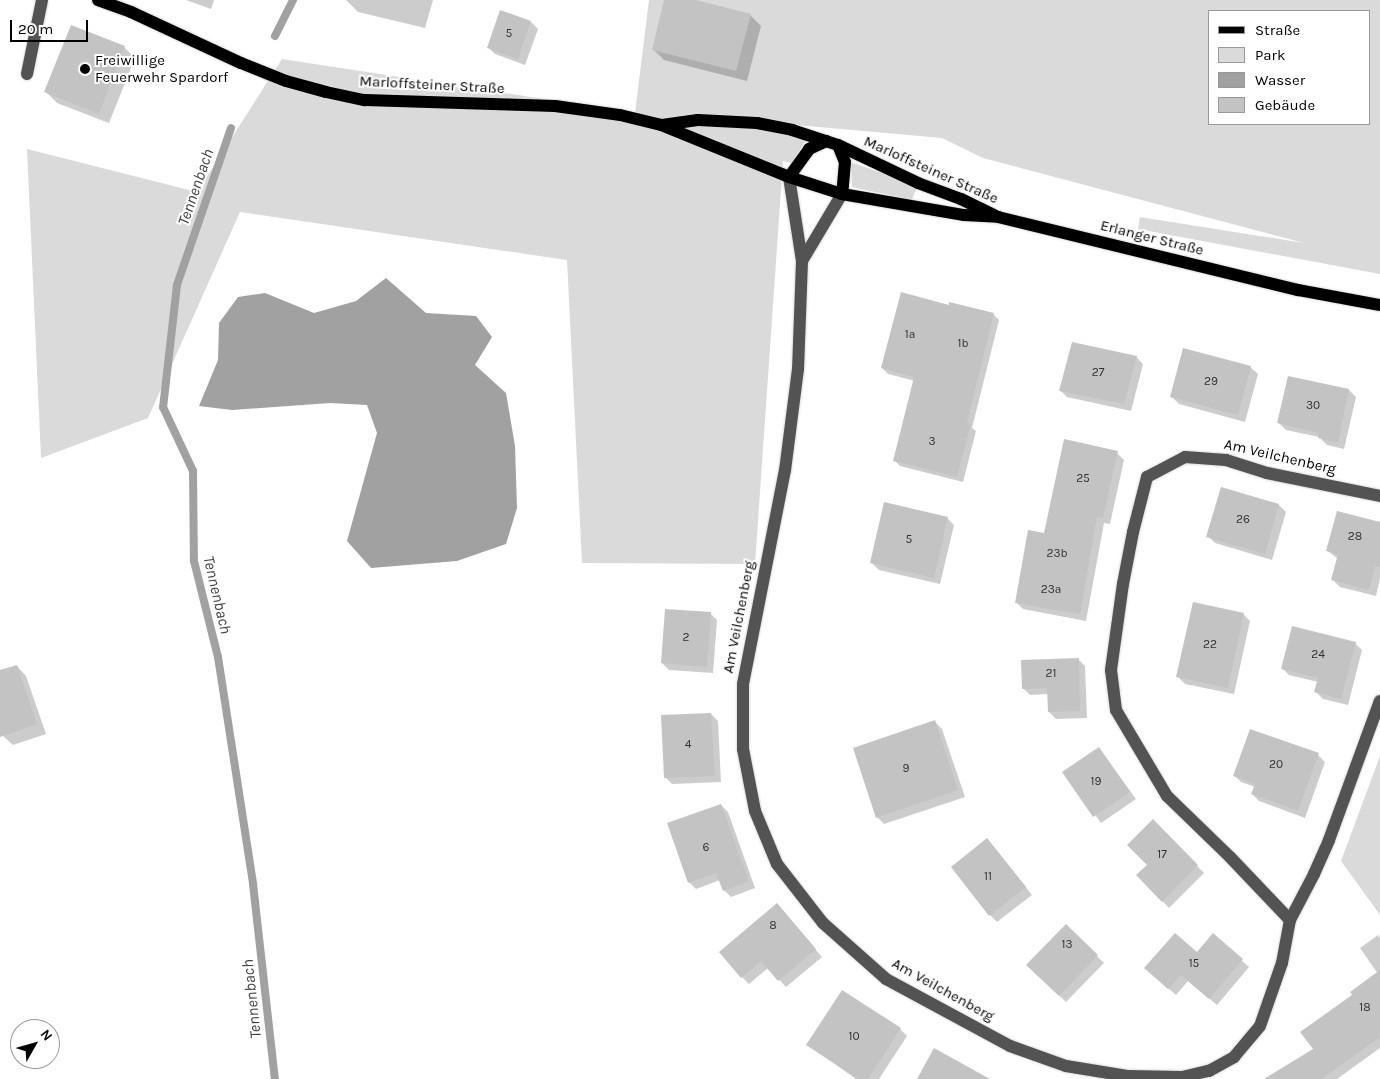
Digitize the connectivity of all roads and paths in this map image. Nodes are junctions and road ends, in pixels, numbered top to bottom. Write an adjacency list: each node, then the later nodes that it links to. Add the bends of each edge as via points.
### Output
1 (42, 0): 3 (street)
2 (98, 0): 4 (main road, Marloffsteiner Straße, via 131,12 241,64 326,92 365,100 556,106 598,111)
3 (27, 74)
4 (661, 125): 5 (main road, Marloffsteiner Straße, via 698,120 757,123); 6 (main road, Marloffsteiner Straße)
5 (832, 143): 6 (main road, via 809,149); 7 (main road, via 844,162); 8 (main road, Marloffsteiner Straße)
6 (789, 177): 7 (main road, Marloffsteiner Straße); 9 (street, Am Veilchenberg)
7 (842, 194): 8 (main road, Marloffsteiner Straße, via 964,215); 9 (street, Am Veilchenberg)
8 (998, 217): 10 (main road, Erlanger Straße, via 1298,290)
9 (802, 261): 13 (street, Am Veilchenberg, via 798,369 785,470 743,684 743,749 755,811 777,864 823,924 886,979 1010,1046 1066,1066 1127,1076 1182,1077 1209,1071 1234,1056 1260,1026 1282,963)
10 (1380, 305)
11 (1380, 496): 13 (street, Am Veilchenberg, via 1267,473 1226,460 1184,457 1147,477 1133,532 1111,670 1116,710 1167,796)
12 (1380, 701): 13 (street, Am Veilchenberg, via 1329,840)
13 (1290, 920)

